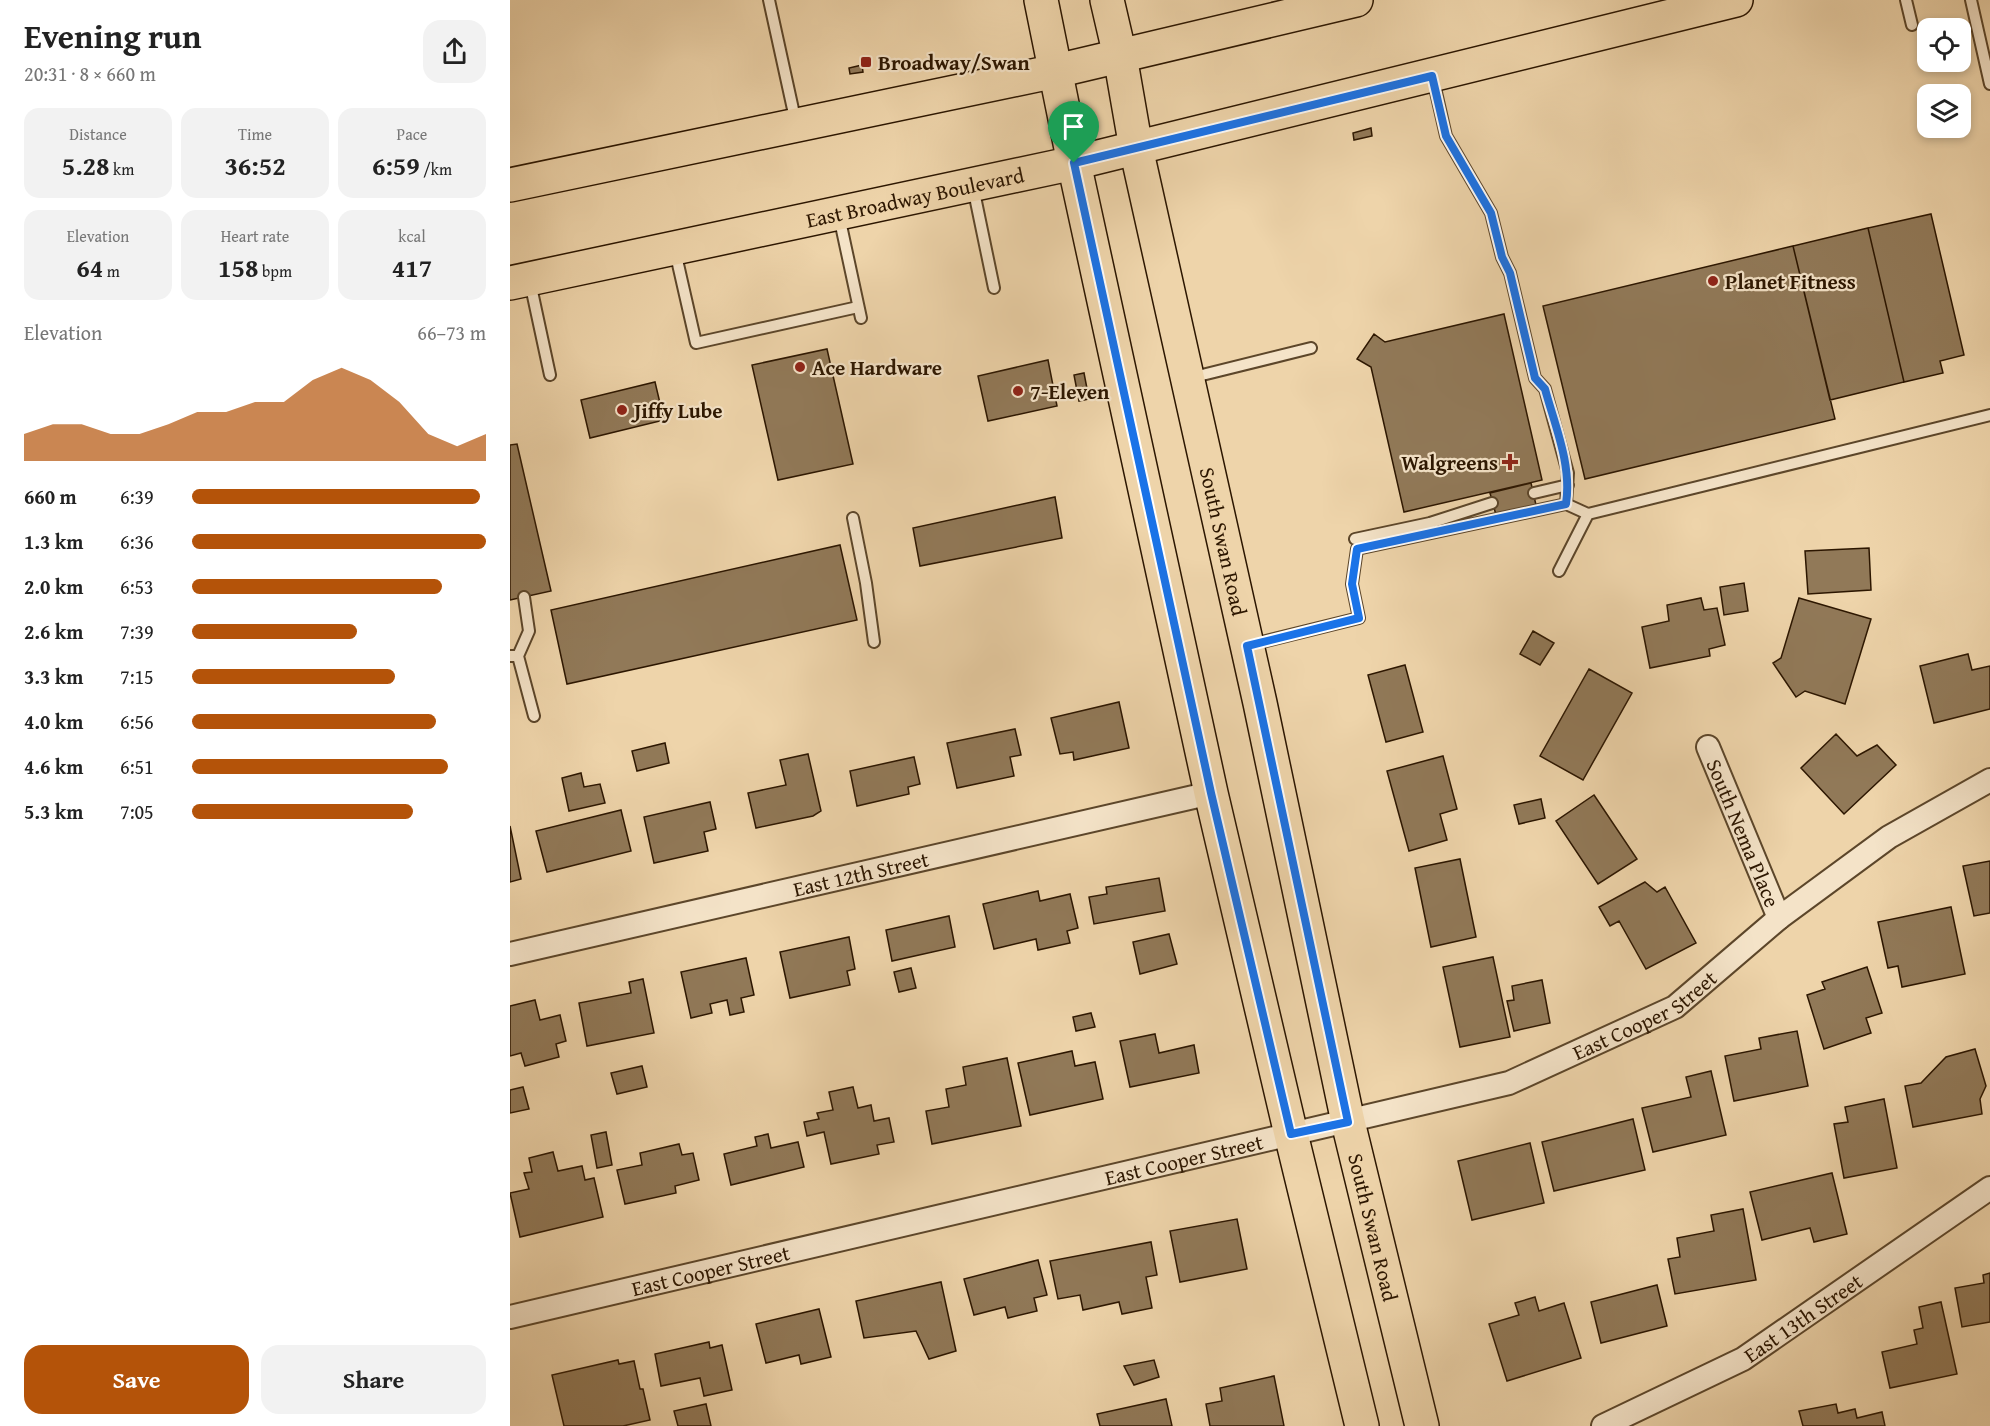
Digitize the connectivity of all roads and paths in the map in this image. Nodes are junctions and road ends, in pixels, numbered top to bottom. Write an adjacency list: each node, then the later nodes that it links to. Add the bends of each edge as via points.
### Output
1 (769, 0): 13 (lane)
2 (1041, 0): 10 (main road)
3 (1107, 0): 9 (main road, South Swan Road)
4 (1356, 0): 9 (main road)
5 (1736, 0): 11 (main road, East Broadway Boulevard)
6 (1906, 0): 8 (lane)
7 (1971, 0): 12 (lane)
8 (1912, 25)
9 (1120, 57): 10 (main road); 14 (main road, South Swan Road)
10 (1056, 71): 13 (main road); 15 (main road)
11 (1432, 76): 14 (main road, East Broadway Boulevard); 28 (lane, via 1446,136 1491,213 1535,378 1545,389)
12 (1990, 84)
13 (797, 125): 17 (main road)
14 (1136, 148): 15 (main road, East Broadway Boulevard); 26 (main road, South Swan Road)
15 (1074, 163): 16 (main road, East Broadway Boulevard); 43 (main road)
16 (973, 184): 18 (main road, East Broadway Boulevard); 21 (lane)
17 (510, 185)
18 (838, 213): 19 (main road, East Broadway Boulevard); 22 (lane)
19 (674, 248): 20 (main road, East Broadway Boulevard); 22 (lane, via 696,343)
20 (520, 281): 25 (lane)
21 (994, 288)
22 (858, 306): 23 (lane)
23 (861, 318)
24 (1311, 348): 26 (lane)
25 (550, 375)
26 (1187, 379): 38 (main road, South Swan Road)
27 (1990, 415): 32 (lane)
28 (1568, 485): 29 (lane); 31 (lane)
29 (1534, 494)
30 (1492, 503): 34 (lane)
31 (1566, 504): 32 (lane); 34 (lane)
32 (1588, 514): 35 (lane)
33 (853, 518): 37 (lane)
34 (1356, 544): 38 (lane, via 1352,584 1359,618)
35 (1559, 571)
36 (524, 597): 39 (lane, via 529,631)
37 (874, 642)
38 (1247, 646): 46 (main road, South Swan Road)
39 (514, 656): 40 (lane)
40 (534, 716)
41 (1708, 747): 44 (street, South Nema Place)
42 (1990, 780): 44 (street, East Cooper Street, via 1889,837)
43 (1211, 793): 45 (street, East 12th Street); 47 (main road)
44 (1779, 918): 46 (street, East Cooper Street, via 1675,1007 1509,1083)
45 (510, 954)
46 (1348, 1122): 47 (street, East Cooper Street); 51 (main road, South Swan Road)
47 (1291, 1134): 49 (street, East Cooper Street); 50 (main road)
48 (1990, 1188): 52 (street, East 13th Street, via 1743,1359)
49 (510, 1317)
50 (1362, 1426)
51 (1422, 1426)
52 (1603, 1426)

